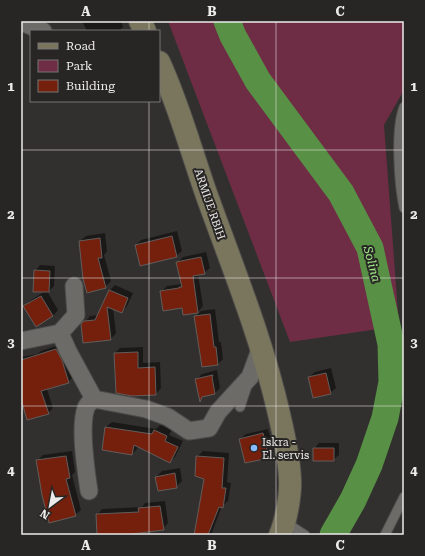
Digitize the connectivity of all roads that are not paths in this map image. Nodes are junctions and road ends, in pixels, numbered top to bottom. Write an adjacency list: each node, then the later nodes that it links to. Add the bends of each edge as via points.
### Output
1 (140, 21): 4 (main road)
2 (21, 22): 3 (street)
3 (41, 30)
4 (144, 30)
5 (160, 66): 6 (main road, ARMIJE RBIH)
6 (165, 86): 12 (main road, ARMIJE RBIH)
7 (404, 107): 8 (lane, via 401,114 399,145)
8 (404, 208)
9 (74, 286): 10 (street, via 76,315)
10 (60, 333): 11 (street); 14 (street)
11 (21, 341)
12 (261, 347): 13 (street); 18 (main road, ARMIJE RBIH, via 286,446 291,480)
13 (250, 377): 14 (street, via 218,412 209,428 189,431 168,417 146,409); 15 (lane)
14 (94, 399): 16 (street, via 86,406 84,414 83,439)
15 (240, 407)
16 (88, 491)
17 (404, 497): 20 (lane)
18 (283, 528): 19 (lane)
19 (305, 535)
20 (385, 535)

